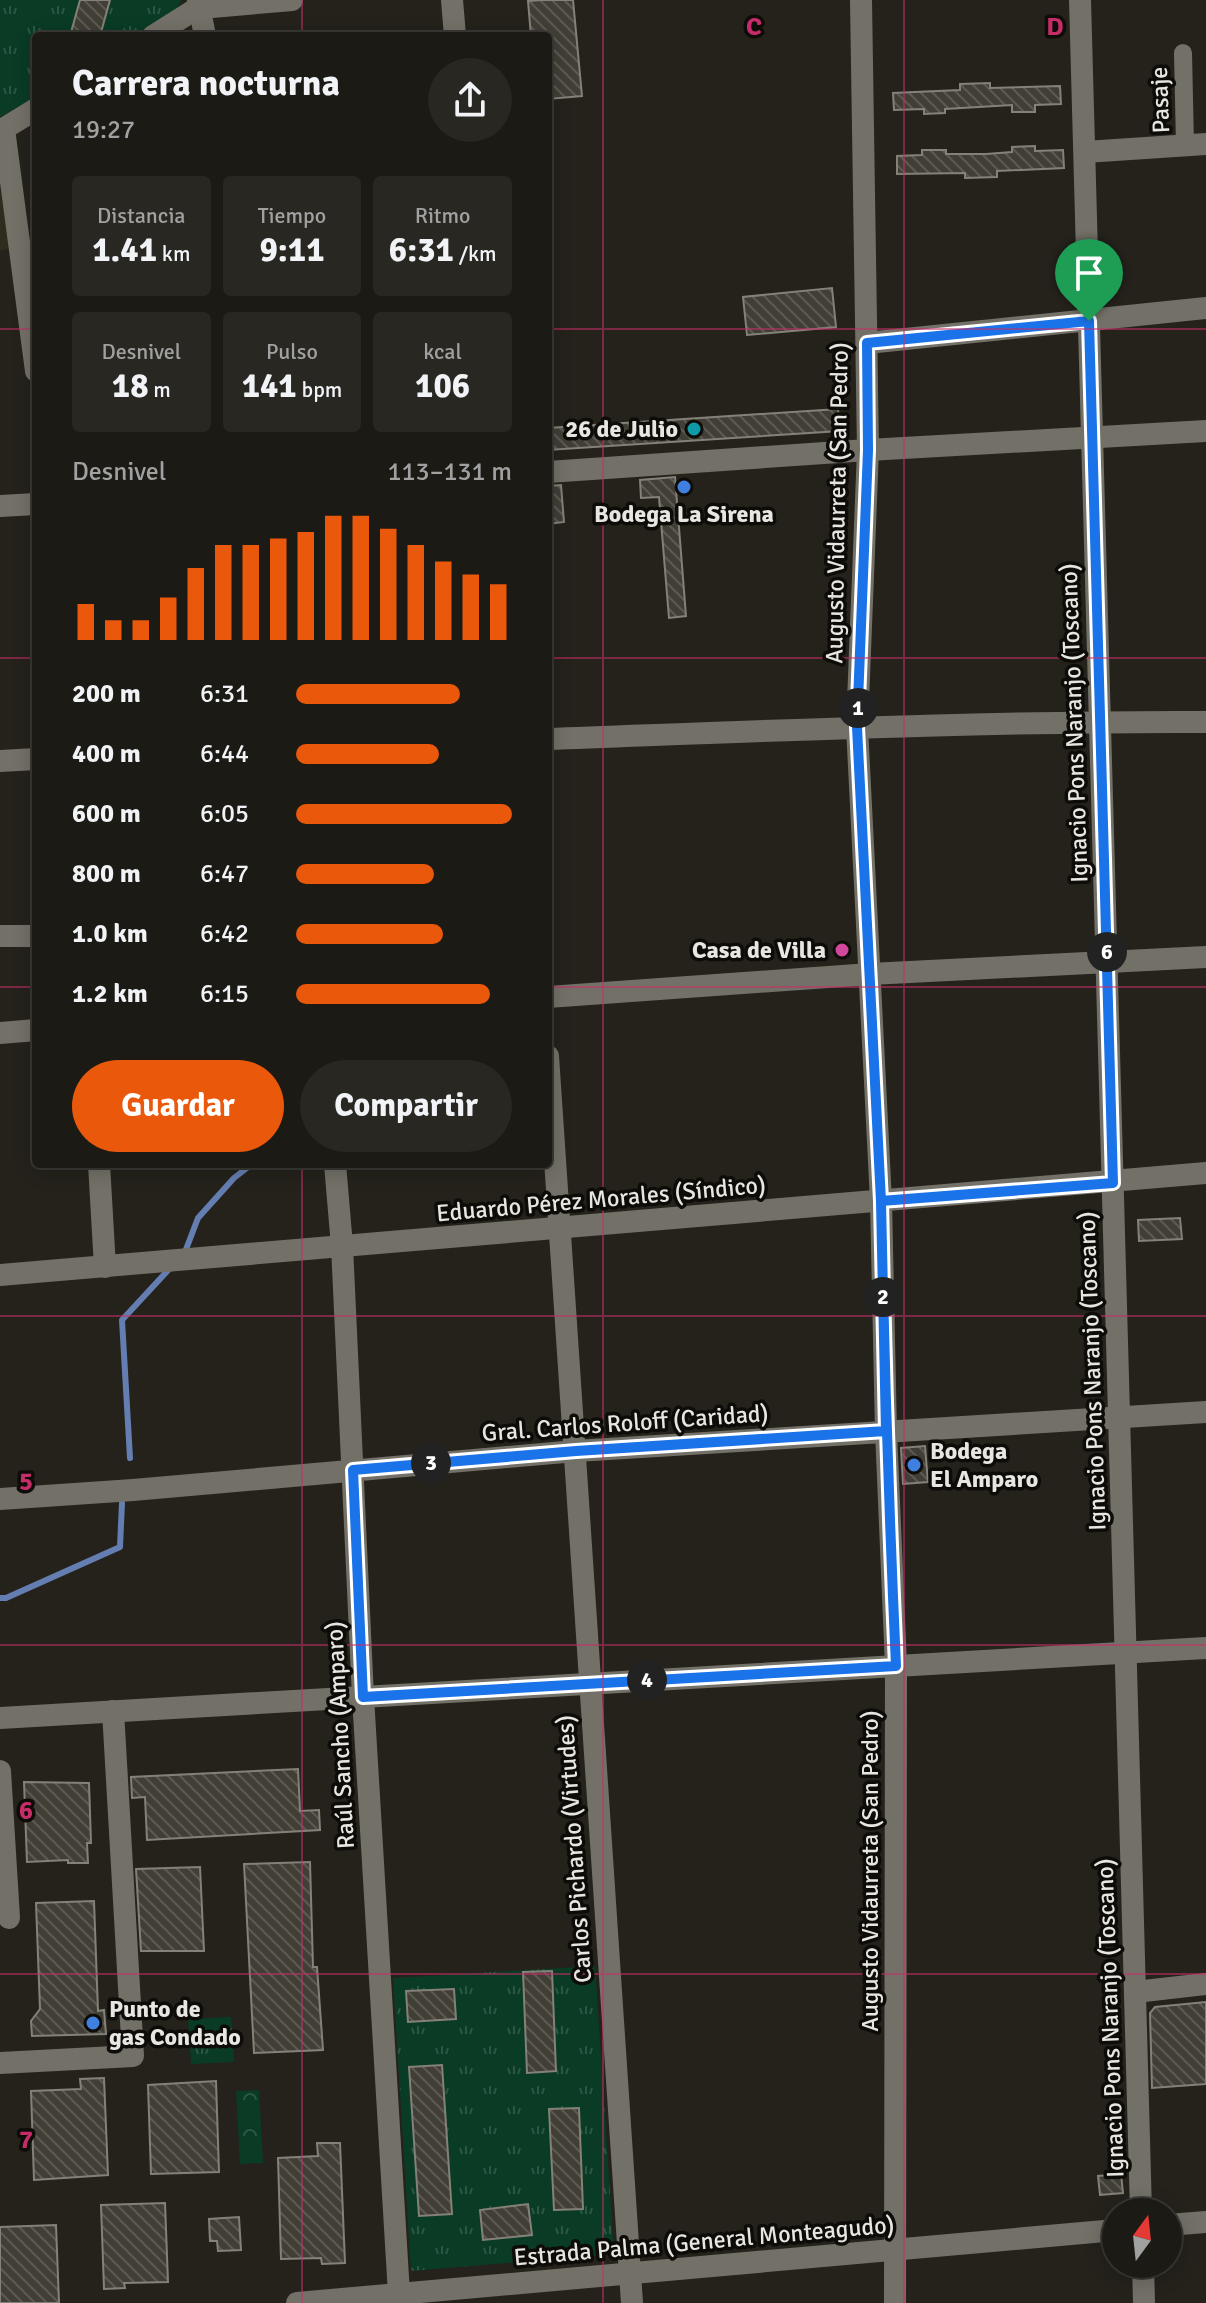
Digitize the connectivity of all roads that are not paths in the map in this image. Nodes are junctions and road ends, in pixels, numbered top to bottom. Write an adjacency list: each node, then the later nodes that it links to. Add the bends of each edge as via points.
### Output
1 (292, 0): 5 (street)
2 (452, 0): 8 (street)
3 (861, 0): 17 (street, Augusto Vidaurreta (San Pedro))
4 (1080, 0): 13 (street, Ignacio Pons Naranjo (Toscano))
5 (203, 3): 6 (street); 7 (street)
6 (159, 32)
7 (205, 32)
8 (455, 32)
9 (1183, 53): 12 (street, Pasaje)
10 (32, 111): 11 (street)
11 (2, 130): 16 (street)
12 (1196, 144): 13 (street)
13 (1085, 152): 15 (street, Ignacio Pons Naranjo (Toscano))
14 (1206, 308): 15 (street)
15 (1089, 321): 17 (street); 19 (street, Ignacio Pons Naranjo (Toscano))
16 (32, 343)
17 (867, 343): 20 (street, Augusto Vidaurreta (San Pedro))
18 (1206, 431): 19 (street)
19 (1092, 437): 20 (street); 24 (street, Ignacio Pons Naranjo (Toscano))
20 (868, 450): 21 (street); 26 (street, Augusto Vidaurreta (San Pedro))
21 (552, 472)
22 (32, 504): 23 (street)
23 (0, 506)
24 (1100, 721): 25 (street); 26 (street); 33 (street, Ignacio Pons Naranjo (Toscano))
25 (1206, 722)
26 (857, 727): 27 (street); 34 (street, Augusto Vidaurreta (San Pedro))
27 (552, 739)
28 (32, 759): 29 (street)
29 (0, 761)
30 (0, 936): 31 (street)
31 (32, 936)
32 (1206, 957): 33 (street)
33 (1107, 964): 34 (street); 42 (street, Ignacio Pons Naranjo (Toscano))
34 (870, 974): 35 (street); 43 (street, Augusto Vidaurreta (San Pedro))
35 (552, 997)
36 (32, 1030): 37 (street)
37 (0, 1033)
38 (552, 1142): 44 (street, Carlos Pichardo (Virtudes))
39 (99, 1168): 46 (street)
40 (335, 1168): 45 (street, Raúl Sancho (Amparo))
41 (1206, 1173): 42 (street, Eduardo Pérez Morales (Síndico))
42 (1113, 1183): 43 (street, Eduardo Pérez Morales (Síndico)); 49 (street, Ignacio Pons Naranjo (Toscano))
43 (881, 1201): 44 (street, Eduardo Pérez Morales (Síndico)); 50 (street, Augusto Vidaurreta (San Pedro))
44 (560, 1229): 45 (street, Eduardo Pérez Morales (Síndico)); 51 (street, Carlos Pichardo (Virtudes))
45 (342, 1246): 46 (street, Eduardo Pérez Morales (Síndico)); 52 (street, Raúl Sancho (Amparo))
46 (105, 1267): 47 (street, Eduardo Pérez Morales (Síndico))
47 (0, 1275)
48 (1206, 1412): 49 (street, Gral. Carlos Roloff (Caridad))
49 (1120, 1416): 50 (street, Gral. Carlos Roloff (Caridad)); 55 (street, Ignacio Pons Naranjo (Toscano))
50 (886, 1431): 51 (street, Gral. Carlos Roloff (Caridad)); 56 (street, Augusto Vidaurreta (San Pedro))
51 (576, 1451): 52 (street, Gral. Carlos Roloff (Caridad)); 57 (street, Carlos Pichardo (Virtudes))
52 (353, 1470): 53 (street, Gral. Carlos Roloff (Caridad)); 58 (street, Raúl Sancho (Amparo))
53 (0, 1499)
54 (1206, 1648): 55 (street)
55 (1126, 1652): 56 (street); 64 (street, Ignacio Pons Naranjo (Toscano))
56 (896, 1666): 57 (street); 70 (street, Augusto Vidaurreta (San Pedro))
57 (589, 1684): 58 (street); 71 (street, Carlos Pichardo (Virtudes))
58 (363, 1697): 59 (street); 73 (street, Raúl Sancho (Amparo))
59 (113, 1711): 60 (street); 65 (street, via 133,2056)
60 (0, 1718)
61 (0, 1771): 62 (street)
62 (9, 1918)
63 (1206, 1984): 64 (street)
64 (1135, 1992): 66 (street, Ignacio Pons Naranjo (Toscano))
65 (0, 2063)
66 (1141, 2198)
67 (1206, 2222): 68 (street)
68 (1182, 2224)
69 (1102, 2231): 70 (street, Estrada Palma (General Monteagudo))
70 (895, 2250): 71 (street, Estrada Palma (General Monteagudo)); 76 (street, Augusto Vidaurreta (San Pedro))
71 (631, 2273): 73 (street, Estrada Palma (General Monteagudo)); 75 (street, Carlos Pichardo (Virtudes))
72 (1143, 2278): 77 (street)
73 (399, 2298): 74 (street, Estrada Palma (General Monteagudo))
74 (297, 2303)
75 (632, 2303)
76 (895, 2303)
77 (1144, 2303)

